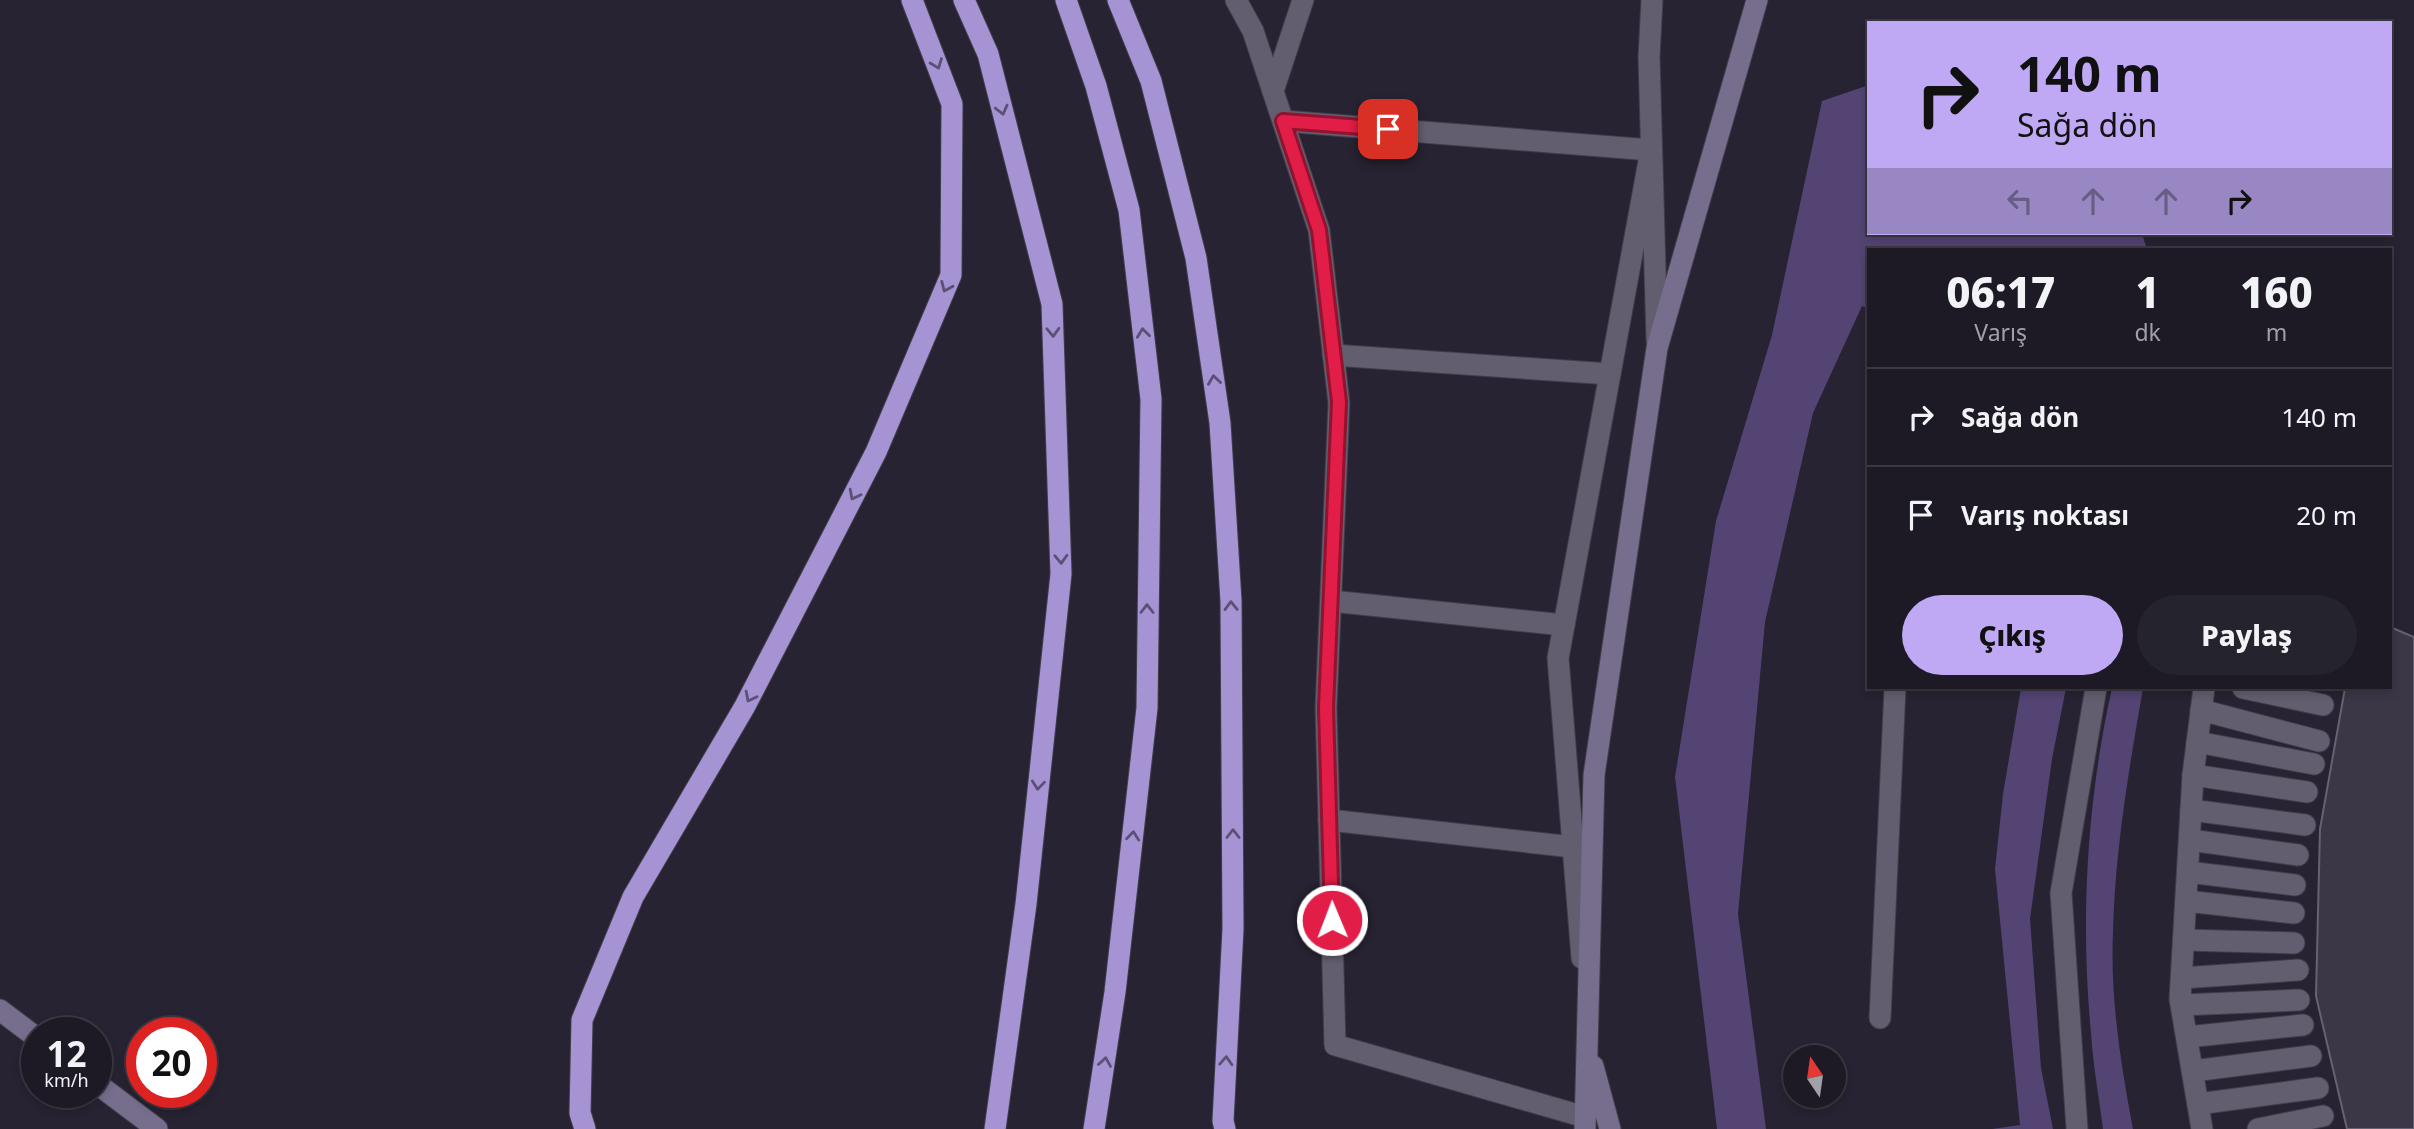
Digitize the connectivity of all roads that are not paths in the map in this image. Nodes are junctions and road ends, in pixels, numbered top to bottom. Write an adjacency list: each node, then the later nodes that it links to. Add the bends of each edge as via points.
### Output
1 (912, 0): 58 (highway, one-way to 58, via 952,104 951,275 876,452 746,706 634,897 582,1020 580,1113)
2 (964, 0): 59 (highway, one-way to 59, via 988,54 1052,304 1061,573 1026,904)
3 (1066, 0): 60 (highway, one-way to 3, via 1115,992 1147,708 1151,399 1129,210 1096,86)
4 (1118, 0): 61 (highway, one-way to 4, via 1233,929 1231,601 1220,423 1196,258 1151,81)
5 (1236, 0): 9 (lane, via 1253,32)
6 (1303, 0): 9 (lane)
7 (1652, 0): 11 (lane)
8 (1757, 0): 12 (street)
9 (1273, 91): 10 (lane)
10 (1283, 121): 11 (lane); 13 (lane, via 1319,230)
11 (1651, 149): 12 (lane); 14 (lane)
12 (1657, 348): 48 (street, via 1594,775)
13 (1334, 355): 14 (lane); 15 (lane, via 1339,402)
14 (1610, 374): 16 (lane)
15 (1331, 601): 16 (lane); 29 (lane, via 1326,708)
16 (1564, 625): 32 (lane, via 1558,657)
17 (1895, 689): 45 (lane)
18 (2096, 689): 63 (lane, via 2061,893)
19 (2204, 689): 22 (lane)
20 (2248, 689): 21 (lane)
21 (2323, 705)
22 (2201, 710): 23 (lane); 24 (lane)
23 (2319, 741)
24 (2197, 742): 25 (lane); 26 (lane)
25 (2314, 764)
26 (2193, 775): 27 (lane); 28 (lane)
27 (2307, 792)
28 (2191, 810): 30 (lane); 31 (lane)
29 (1329, 820): 32 (lane); 56 (lane, via 1335,1045)
30 (2305, 825)
31 (2190, 840): 33 (lane); 34 (lane)
32 (1573, 847): 48 (lane)
33 (2298, 855)
34 (2188, 872): 35 (lane); 36 (lane)
35 (2295, 885)
36 (2186, 901): 37 (lane); 38 (lane)
37 (2294, 913)
38 (2184, 940): 39 (lane); 41 (lane)
39 (2294, 943)
40 (2298, 970): 41 (lane)
41 (2182, 978): 43 (lane)
42 (2299, 1000): 43 (lane)
43 (2182, 1005): 49 (lane)
44 (0, 1010): 47 (street)
45 (1880, 1018)
46 (2303, 1025): 49 (lane)
47 (21, 1026)
48 (1587, 1031): 56 (street); 62 (street)
49 (2187, 1037): 51 (lane)
50 (2311, 1056): 51 (lane)
51 (2193, 1071): 54 (lane)
52 (2318, 1088): 54 (lane)
53 (112, 1095): 57 (street)
54 (2198, 1104): 64 (lane)
55 (2323, 1116): 65 (lane)
56 (1585, 1123)
57 (157, 1129)
58 (585, 1129)
59 (995, 1129)
60 (1094, 1129)
61 (1225, 1129)
62 (1610, 1129)
63 (2077, 1129)
64 (2202, 1129)
65 (2258, 1129)

